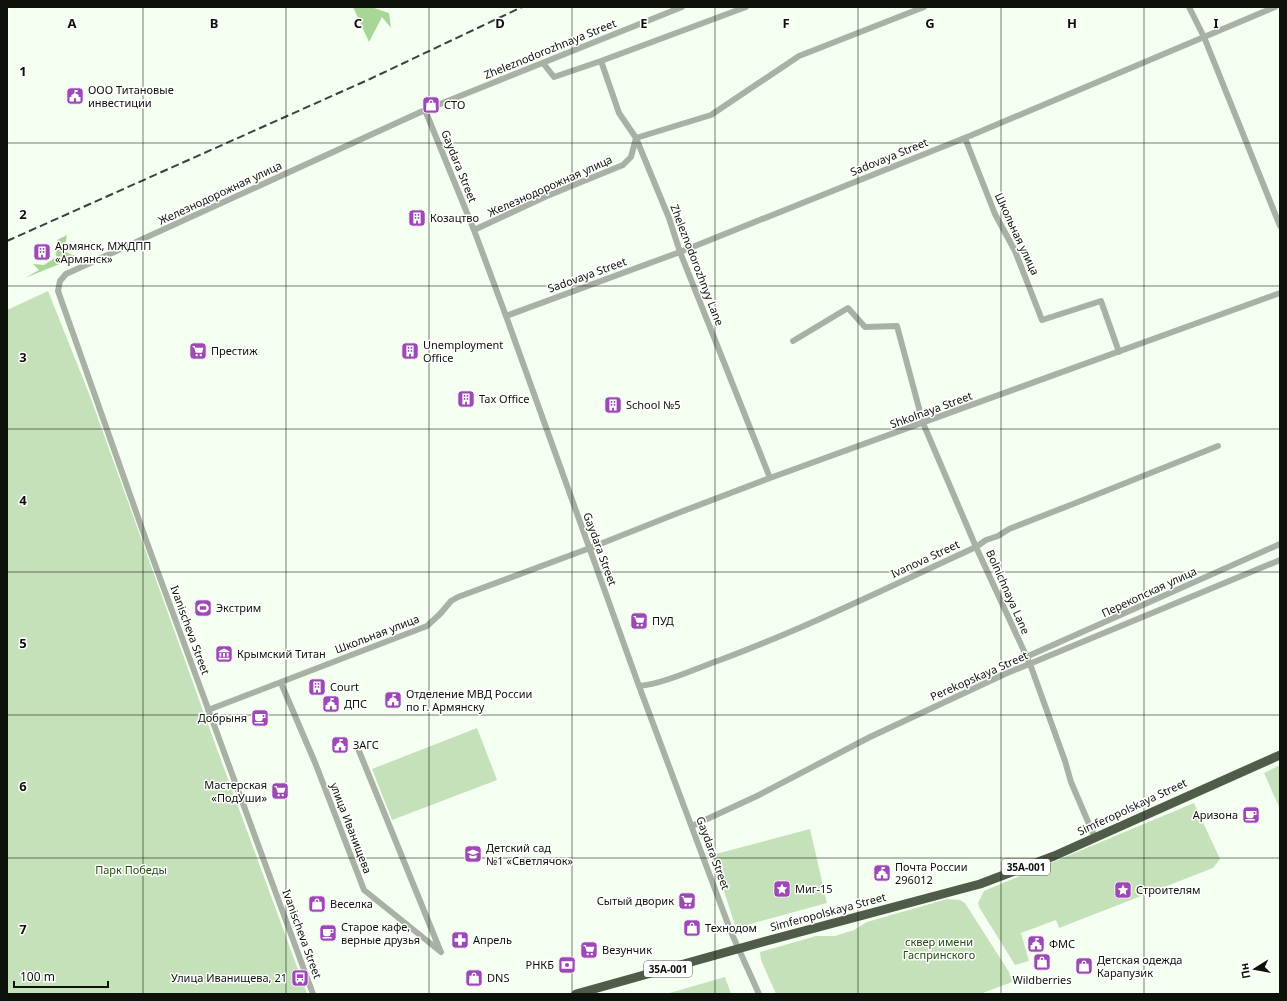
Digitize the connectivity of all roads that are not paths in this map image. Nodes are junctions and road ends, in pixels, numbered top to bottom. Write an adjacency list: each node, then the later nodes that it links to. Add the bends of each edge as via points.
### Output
1 (682, 7): 8 (street, Zheleznodorozhnaya Street)
2 (746, 7): 7 (street)
3 (924, 7): 10 (street, via 799,56 711,115)
4 (1188, 7): 6 (street)
5 (1275, 7): 6 (street, Sadovaya Street)
6 (1204, 37): 11 (street, Sadovaya Street); 12 (street)
7 (601, 61): 8 (street, via 554,77); 10 (street, Zheleznodorozhnyy Lane, via 619,113)
8 (543, 63): 9 (street, Zheleznodorozhnaya Street)
9 (425, 110): 13 (street, Gaydara Street); 15 (street, Железнодорожная улица)
10 (636, 138): 13 (street, Железнодорожная улица, via 631,158 623,165); 14 (street, Zheleznodorozhnyy Lane)
11 (965, 138): 14 (street, Sadovaya Street); 19 (street, Школьная улица, via 996,214 1015,250 1042,320 1101,301)
12 (1280, 226)
13 (474, 230): 17 (street, Gaydara Street)
14 (680, 252): 17 (street, Sadovaya Street); 22 (street, Zheleznodorozhnyy Lane)
15 (66, 274): 31 (street, Ivanischeva Street, via 60,281 58,291)
16 (1280, 293): 19 (street, Shkolnaya Street)
17 (506, 316): 25 (street, Gaydara Street)
18 (793, 340): 20 (street, via 848,308 865,327 897,326)
19 (1119, 352): 20 (street, Shkolnaya Street)
20 (923, 423): 22 (street, Shkolnaya Street); 24 (street, Bolnichnaya Lane)
21 (1218, 446): 24 (street, Ivanova Street, via 1009,529)
22 (770, 478): 25 (street, Shkolnaya Street)
23 (1280, 544): 27 (street, Перекопская улица)
24 (976, 547): 27 (street, Bolnichnaya Lane); 30 (street, Ivanova Street, via 774,640 678,675)
25 (590, 548): 29 (street, Школьная улица, via 458,597 427,626); 30 (street, Gaydara Street)
26 (1280, 560): 28 (street, Perekopskaya Street)
27 (1026, 657): 28 (street, Bolnichnaya Lane)
28 (1030, 664): 34 (street, Perekopskaya Street, via 870,738); 35 (street, Bolnichnaya Lane, via 1065,760 1070,782)
29 (281, 683): 31 (street, Школьная улица); 32 (street, улица Иванищева, via 364,890 441,952)
30 (639, 686): 34 (street, Gaydara Street)
31 (208, 710): 37 (street, Ivanischeva Street)
32 (359, 752)
33 (1280, 754): 35 (highway, Simferopolskaya Street / 35А-001)
34 (692, 826): 36 (street, Gaydara Street)
35 (1095, 838): 36 (highway, Simferopolskaya Street / 35А-001, via 980,884)
36 (738, 949): 38 (highway, Simferopolskaya Street / 35А-001); 39 (street, Gaydara Street)
37 (313, 994)
38 (576, 994)
39 (759, 994)

